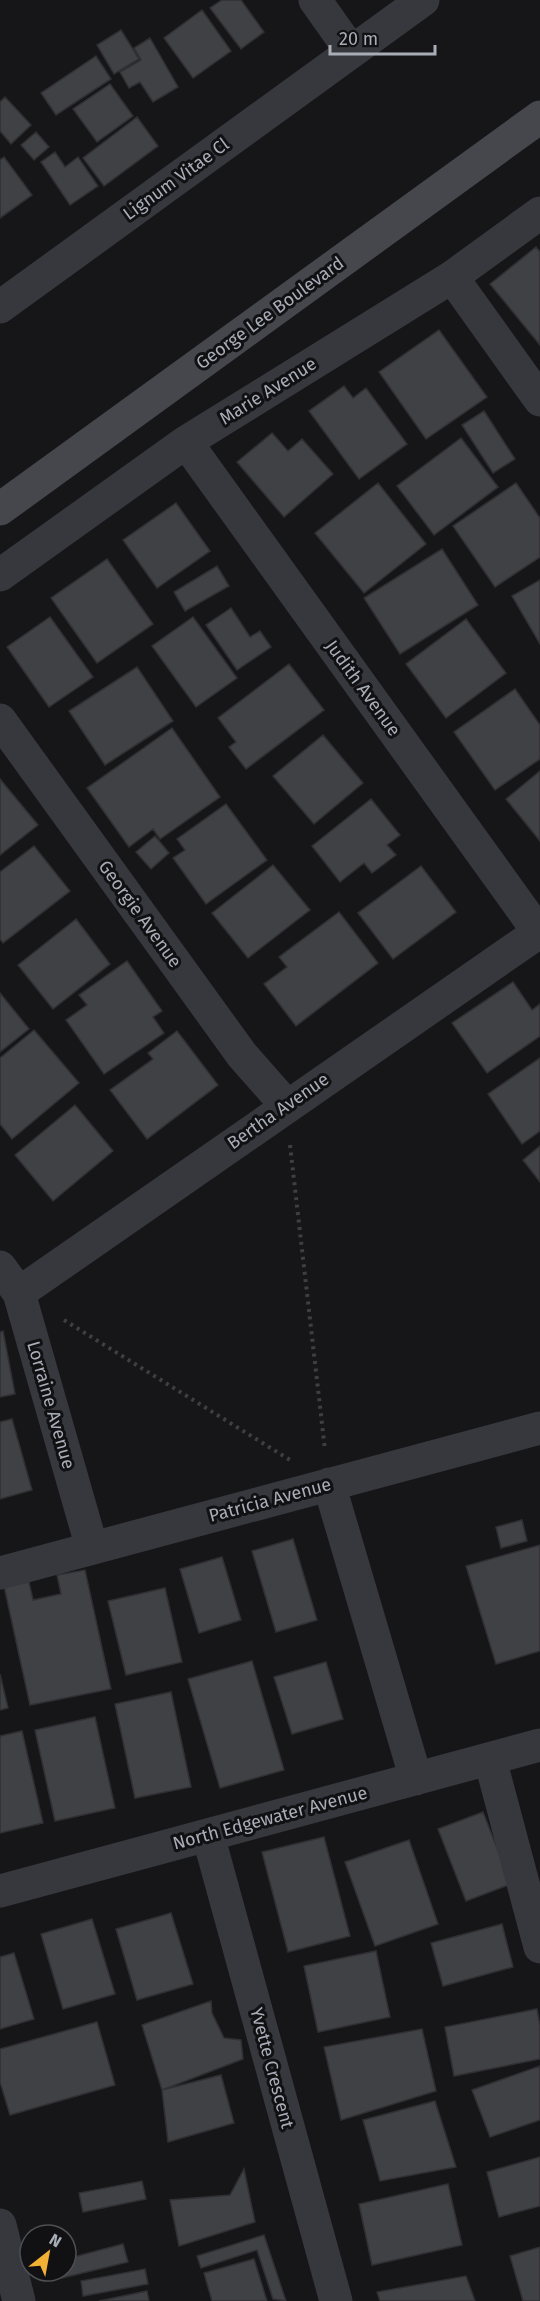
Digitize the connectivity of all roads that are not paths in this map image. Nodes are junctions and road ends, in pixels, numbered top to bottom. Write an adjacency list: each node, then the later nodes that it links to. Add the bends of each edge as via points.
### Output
1 (315, 0): 3 (street)
2 (423, 0): 3 (street, Lignum Vitae Cl)
3 (351, 51): 7 (street, Lignum Vitae Cl)
4 (540, 117): 10 (main road, George Lee Boulevard)
5 (540, 213): 6 (street, Marie Avenue)
6 (452, 278): 8 (street); 9 (street, Marie Avenue)
7 (0, 307)
8 (540, 400)
9 (186, 442): 11 (street, Marie Avenue); 13 (street, Judith Avenue)
10 (0, 509)
11 (0, 575)
12 (0, 720): 14 (street, Georgie Avenue, via 242,1055)
13 (539, 933): 14 (street, Bertha Avenue)
14 (286, 1105): 15 (street, Bertha Avenue)
15 (9, 1280): 18 (street, Lorraine Avenue)
16 (540, 1428): 17 (street, Patricia Avenue)
17 (328, 1484): 18 (street, Patricia Avenue); 22 (street)
18 (92, 1548): 19 (street, Patricia Avenue)
19 (0, 1573)
20 (540, 1745): 21 (street, North Edgewater Avenue)
21 (490, 1759): 22 (street, North Edgewater Avenue); 25 (street)
22 (416, 1779): 23 (street, North Edgewater Avenue)
23 (208, 1835): 24 (street, North Edgewater Avenue); 28 (street, Yvette Crescent)
24 (0, 1892)
25 (540, 1947)
26 (0, 2225): 27 (street)
27 (19, 2301)
28 (336, 2301)

